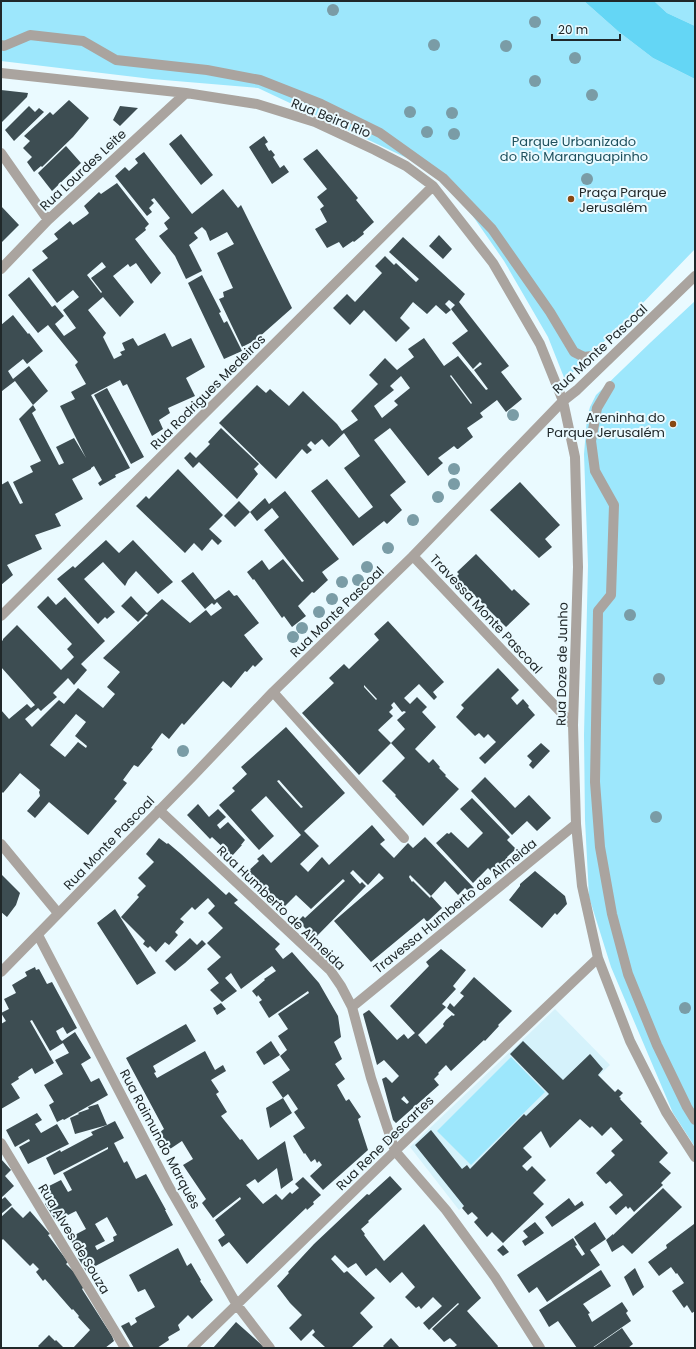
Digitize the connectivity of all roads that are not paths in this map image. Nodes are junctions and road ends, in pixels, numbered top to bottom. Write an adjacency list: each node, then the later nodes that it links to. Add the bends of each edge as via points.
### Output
1 (1, 45): 9 (street, via 30,35 83,41 116,60 207,70 260,80 321,104 380,133 443,178 492,229 550,312 574,352 584,357)
2 (1, 73): 3 (street, Rua Beira Rio)
3 (186, 93): 5 (street, Rua Beira Rio, via 257,104 314,122 406,166); 6 (street, Rua Lourdes Leite)
4 (1, 153): 6 (street)
5 (433, 186): 11 (street, Rua Doze de Junho, via 493,262 540,344); 13 (street, Rua Rodrigues Medeiros)
6 (48, 220): 7 (street, Rua Lourdes Leite)
7 (1, 269)
8 (695, 276): 11 (street, Rua Monte Pascoal)
9 (592, 356)
10 (610, 386): 25 (street, via 597,408 591,441 595,471 614,506 611,595 598,611 595,782 600,846 612,914 628,974 657,1045)
11 (563, 401): 12 (street, Rua Monte Pascoal); 15 (street, Rua Doze de Junho, via 575,457 578,567)
12 (413, 556): 14 (street, Rua Monte Pascoal); 15 (street, Travessa Monte Pascoal)
13 (1, 616)
14 (273, 692): 16 (street, Rua Monte Pascoal); 18 (street)
15 (573, 725): 17 (street, Rua Doze de Junho)
16 (159, 810): 20 (street, Rua Monte Pascoal); 24 (street, Rua Humberto de Almeida, via 330,970)
17 (576, 824): 22 (street, Rua Doze de Junho, via 582,886); 24 (street, Travessa Humberto de Almeida)
18 (404, 838)
19 (1, 844): 20 (street)
20 (58, 913): 21 (street, Rua Monte Pascoal)
21 (38, 935): 23 (street, Rua Monte Pascoal); 29 (street, Rua Raimundo Marquês, via 169,1187)
22 (598, 958): 27 (street, Rua Rene Descartes); 28 (street, Rua Doze de Junho, via 630,1041 666,1112)
23 (1, 972)
24 (352, 1007): 27 (street, Rua Humberto de Almeida, via 371,1078)
25 (695, 1120)
26 (1, 1143): 30 (street, Rua Alves de Souza)
27 (395, 1151): 29 (street, Rua Rene Descartes); 33 (street, Rua Humberto de Almeida, via 446,1210 495,1277)
28 (695, 1157)
29 (237, 1305): 31 (street, Rua Rene Descartes); 32 (street, Rua Raimundo Marquês)
30 (125, 1348)
31 (192, 1348)
32 (270, 1348)
33 (540, 1348)

